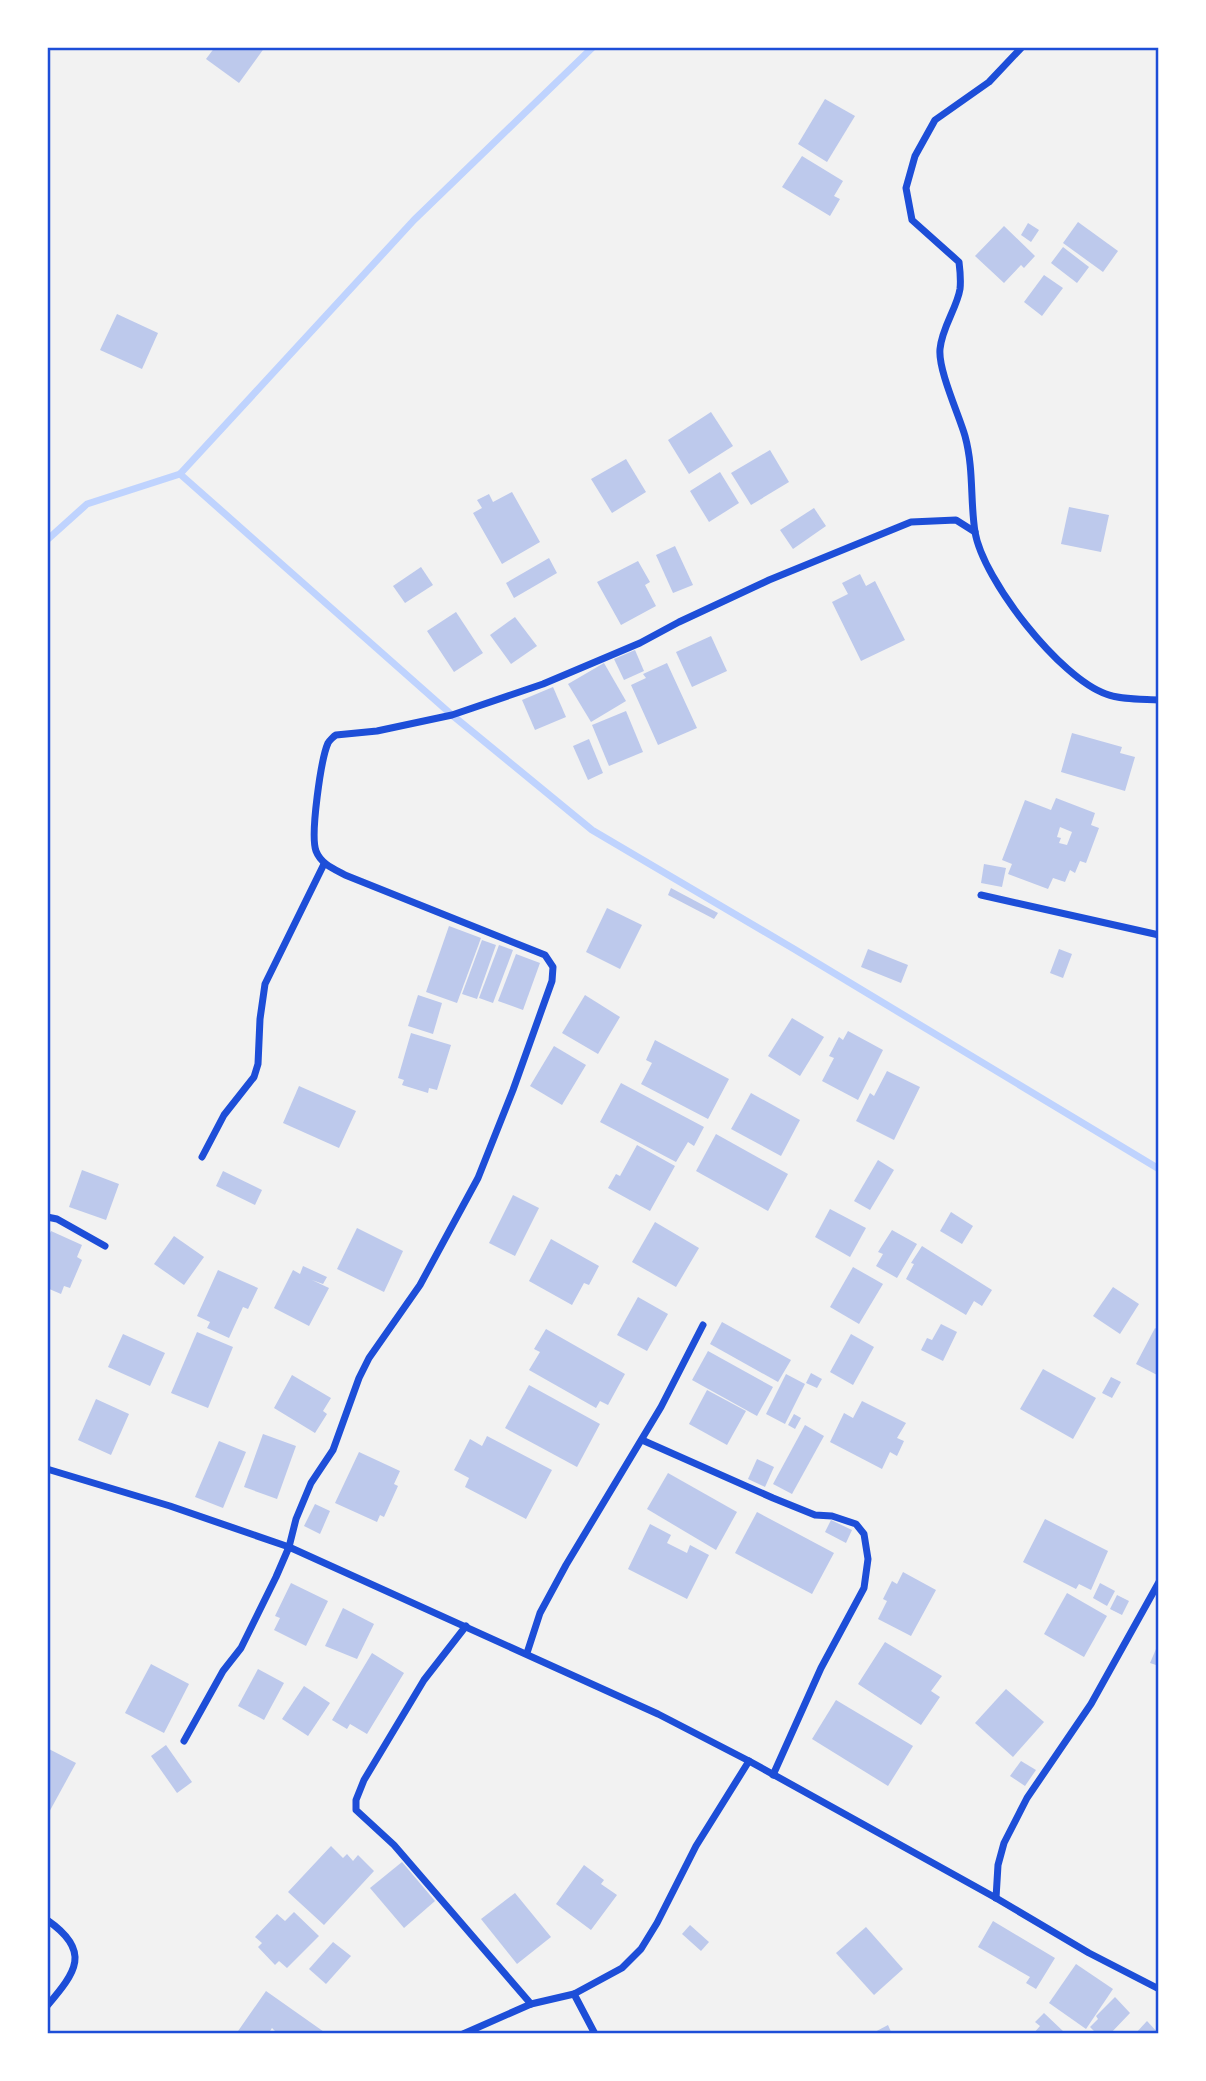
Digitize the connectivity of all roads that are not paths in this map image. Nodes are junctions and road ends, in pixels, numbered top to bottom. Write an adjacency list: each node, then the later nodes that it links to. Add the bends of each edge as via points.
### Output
1 (1022, 47): 2 (street, via 989,82 935,120 915,156 906,188 912,220 960,262 960,290 939,351 965,436)
2 (975, 532): 3 (street, via 983,557 1011,607 1070,672 1108,695); 4 (street, via 956,520 911,522 769,580 543,684 452,715 336,735 329,742 320,777 315,825 316,851)
3 (1159, 700)
4 (324, 864): 7 (street, via 265,984 254,1077 223,1115); 13 (street, via 545,955 553,967 552,981 478,1178 420,1285 369,1358 333,1450 311,1483)
5 (981, 895): 6 (street)
6 (1159, 935)
7 (202, 1157)
8 (47, 1217): 9 (street)
9 (105, 1246)
10 (702, 1325): 11 (street)
11 (642, 1440): 16 (street, via 540,1613); 19 (street, via 815,1515 856,1524 864,1534 868,1559 864,1588)
12 (47, 1469): 13 (street)
13 (289, 1547): 15 (street); 17 (street, via 241,1648)
14 (1159, 1582): 20 (street, via 1091,1704 1027,1798 1004,1843)
15 (466, 1626): 16 (street); 24 (street, via 424,1681 363,1780 356,1810 394,1845)
16 (527, 1653): 18 (street)
17 (184, 1741)
18 (749, 1761): 19 (street); 23 (street, via 696,1846 641,1949 622,1968)
19 (773, 1774): 20 (street)
20 (996, 1898): 22 (street)
21 (47, 1920): 25 (street, via 71,1940 75,1952 67,1983)
22 (1159, 1989)
23 (574, 1994): 24 (street); 27 (street)
24 (531, 2004): 26 (street)
25 (47, 2006)
26 (463, 2034)
27 (595, 2034)

